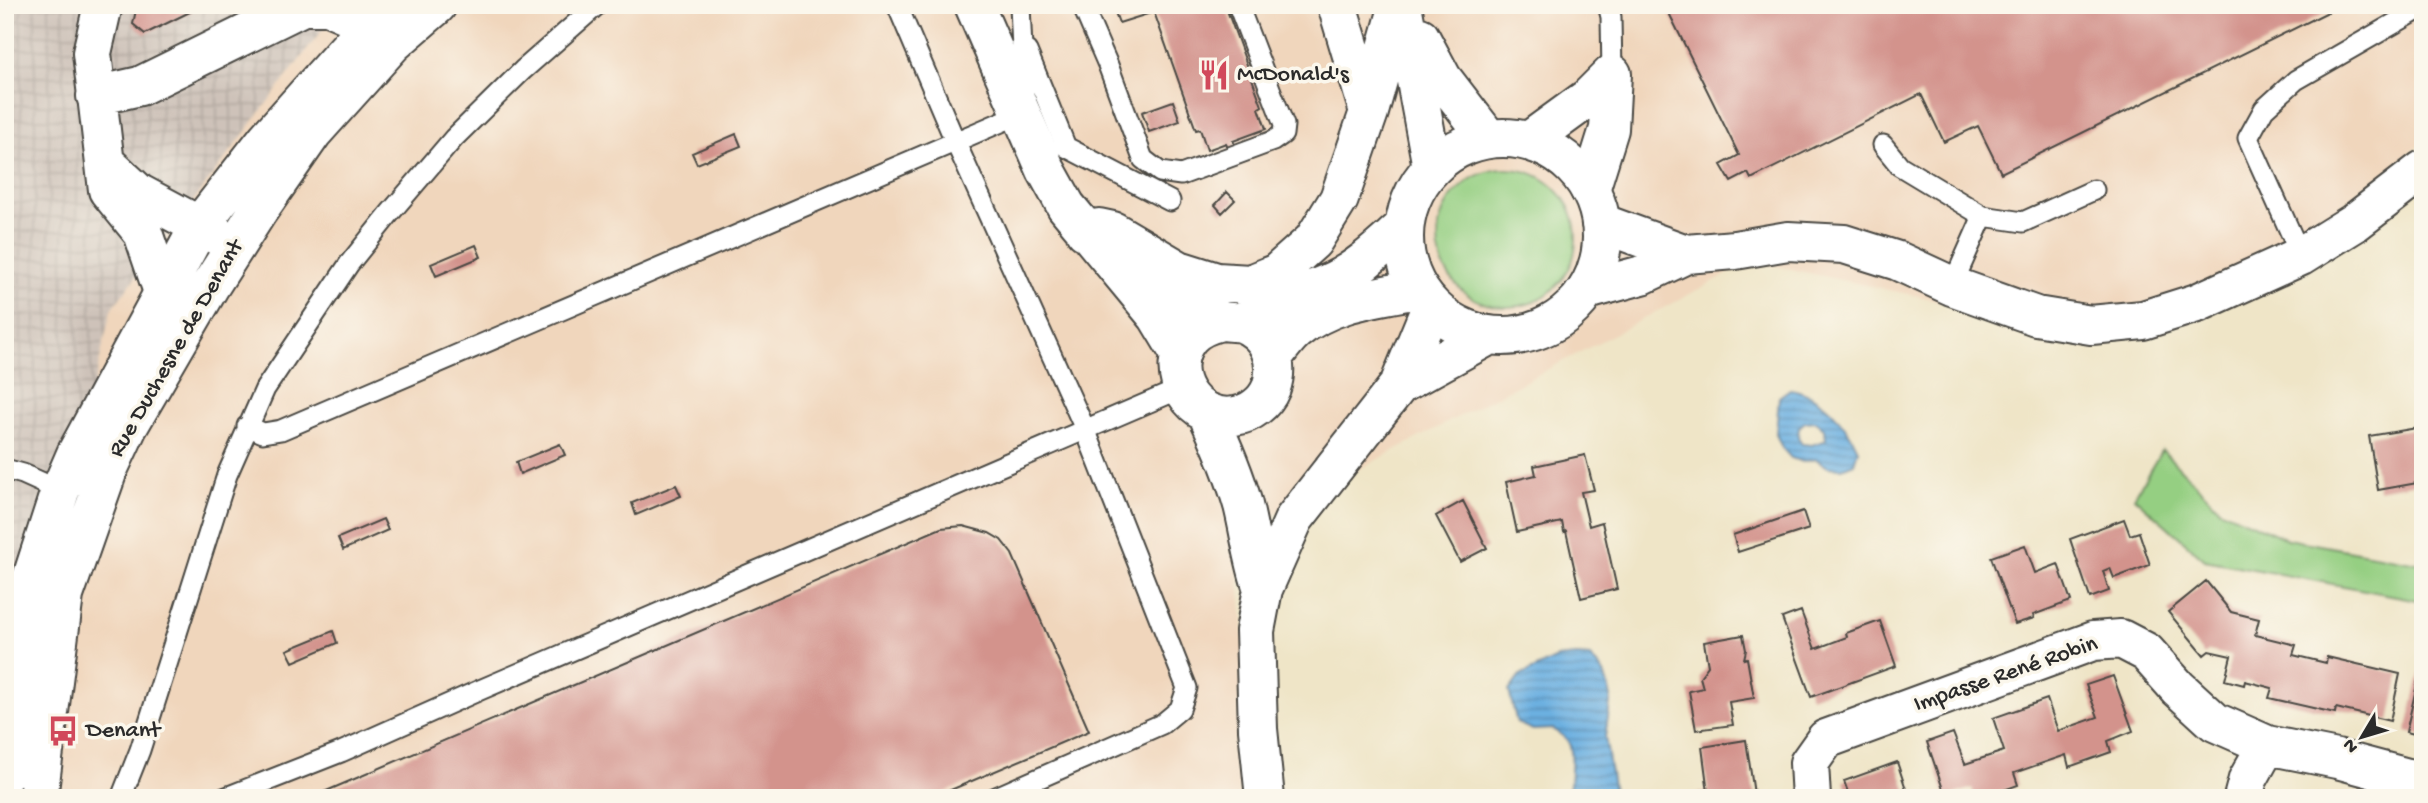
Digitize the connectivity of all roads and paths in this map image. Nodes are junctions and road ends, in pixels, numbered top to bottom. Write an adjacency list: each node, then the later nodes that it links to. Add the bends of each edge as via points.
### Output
1 (103, 5): 16 (street, via 92,53)
2 (437, 5): 33 (street, Rue Duchesne de Denant, via 393,43 313,132)
3 (597, 5): 46 (lane, via 454,138 390,213 349,264 265,389)
4 (897, 5): 20 (lane)
5 (974, 5): 18 (street)
6 (1020, 5): 14 (lane)
7 (1082, 5): 8 (lane, via 1143,159 1160,172 1181,175 1283,134 1284,125)
8 (1238, 5)
9 (1337, 5): 17 (street)
10 (1402, 5): 17 (street); 19 (street, via 1441,78); 24 (street)
11 (1608, 5): 15 (lane)
12 (2423, 7): 35 (lane, via 2296,80 2264,109 2248,138)
13 (380, 14): 16 (street, via 303,6 140,86); 30 (street, Rue Duchesne de Denant, via 267,139)
14 (1022, 37): 18 (lane, via 1024,95); 27 (lane, via 1066,147)
15 (1612, 74): 21 (street, via 1588,98); 28 (street, via 1609,130)
16 (95, 82): 23 (street)
17 (1370, 112): 32 (street, via 1339,199 1313,241 1277,273 1250,284 1217,282 1179,270 1113,231)
18 (1020, 114): 20 (lane); 32 (street, via 1066,206)
19 (1489, 139): 21 (street); 24 (street, via 1458,148)
20 (955, 141): 46 (lane, via 281,430 263,433); 47 (lane)
21 (1529, 141): 28 (street, via 1574,169)
22 (1883, 145): 29 (lane, via 1899,166)
23 (104, 161): 30 (street, via 138,193); 39 (street, via 108,190 143,233)
24 (1432, 167): 31 (street, via 1413,195)
25 (2421, 174): 35 (street)
26 (2094, 190): 29 (lane, via 2023,222)
27 (1170, 201)
28 (1596, 206): 34 (street); 38 (street, via 1602,246)
29 (1983, 216): 37 (lane)
30 (200, 225): 33 (street); 39 (street, Rue Duchesne de Denant)
31 (1404, 227): 40 (street, via 1406,260); 41 (street, via 1339,278)
32 (1085, 231): 36 (street)
33 (235, 245): 50 (street, Rue Duchesne de Denant, via 128,427)
34 (1686, 254): 37 (street, via 1788,241 1844,244 1898,261); 38 (street, via 1642,275)
35 (2301, 256): 37 (street, via 2197,303 2143,320 2104,324 2036,316)
36 (1124, 274): 41 (street); 44 (street, via 1157,316)
37 (1952, 286)
38 (1587, 290): 42 (street, via 1569,312 1545,328 1517,336)
39 (163, 292): 49 (street, Rue Duchesne de Denant, via 75,454)
40 (1424, 298): 42 (street, via 1457,326); 43 (street, via 1379,296 1331,309 1294,332); 45 (street)
41 (1231, 322): 43 (street, via 1262,335); 44 (street, via 1203,326 1189,338)
42 (1488, 336): 45 (street)
43 (1273, 356): 44 (street, via 1275,374 1269,392 1258,406 1242,415 1225,418)
44 (1190, 385): 47 (lane); 51 (street, via 1231,465)
45 (1399, 385): 51 (street, via 1294,519)
46 (247, 426): 55 (lane)
47 (1085, 429): 56 (lane, via 341,752); 57 (lane, via 1187,688 1180,709 1162,724)
48 (5, 469): 49 (lane)
49 (60, 491): 50 (lane); 53 (street, Rue Duchesne de Denant, via 27,593)
50 (93, 509): 53 (street, Rue Duchesne de Denant, via 64,595)
51 (1263, 589): 58 (street, via 1255,631)
52 (2267, 745): 54 (street, Impasse René Robin); 59 (street, Impasse René Robin, via 2215,722 2146,652 2121,639 2093,641 1826,739 1810,763); 60 (street)
53 (19, 778)
54 (2423, 782)
55 (121, 798)
56 (224, 798)
57 (994, 798)
58 (1265, 798)
59 (1811, 798)
60 (2243, 798)

